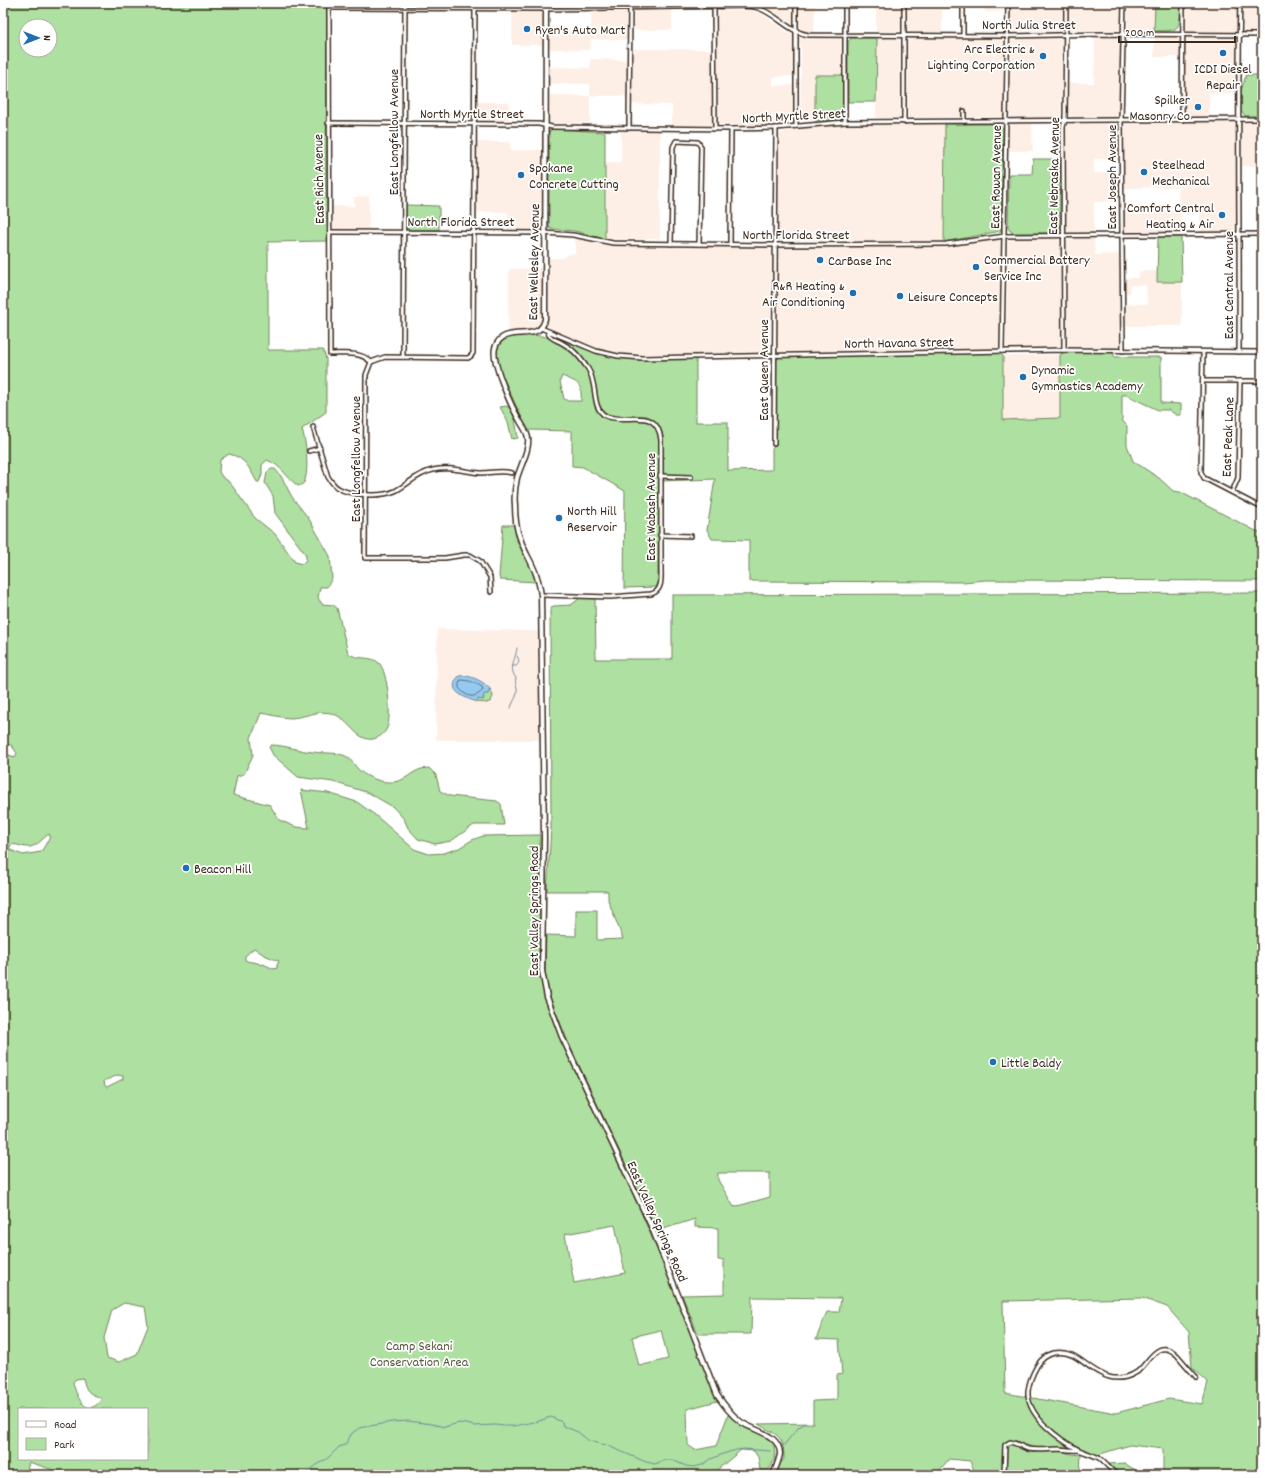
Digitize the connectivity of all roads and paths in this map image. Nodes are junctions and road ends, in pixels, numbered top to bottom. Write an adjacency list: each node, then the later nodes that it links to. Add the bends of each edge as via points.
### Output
1 (329, 3): 16 (street, East Rich Avenue)
2 (405, 3): 18 (street, East Longfellow Avenue)
3 (475, 3): 19 (street)
4 (546, 3): 20 (street, East Wellesley Avenue)
5 (630, 3): 17 (street)
6 (796, 3): 21 (street)
7 (845, 3): 29 (street)
8 (904, 3): 24 (street)
9 (963, 3): 25 (street)
10 (1008, 3): 30 (street, East Rowan Avenue)
11 (1066, 3): 26 (street, East Nebraska Avenue)
12 (1124, 3): 22 (street, East Joseph Avenue)
13 (1183, 3): 23 (street)
14 (1240, 3): 27 (street, East Central Avenue)
15 (714, 5): 17 (street); 21 (street, via 756,7); 48 (street)
16 (329, 8): 18 (street); 41 (street, East Rich Avenue)
17 (630, 8): 20 (street); 46 (street)
18 (405, 9): 19 (street); 42 (street, East Longfellow Avenue)
19 (475, 9): 20 (street); 43 (street)
20 (546, 9): 44 (street, East Wellesley Avenue)
21 (796, 32): 29 (street, North Julia Street); 45 (street)
22 (1124, 34): 23 (street, North Julia Street); 26 (street, North Julia Street); 35 (street, East Joseph Avenue)
23 (1183, 34): 27 (street, North Julia Street); 36 (street)
24 (904, 35): 25 (street, North Julia Street); 29 (street, North Julia Street); 39 (street)
25 (963, 35): 30 (street, North Julia Street)
26 (1066, 35): 30 (street, North Julia Street); 34 (street, East Nebraska Avenue)
27 (1239, 35): 28 (street, North Julia Street); 32 (street, East Central Avenue)
28 (1262, 35)
29 (845, 36): 38 (street)
30 (1006, 36): 40 (street, East Rowan Avenue)
31 (964, 111): 37 (street)
32 (1238, 119): 33 (street, North Myrtle Street); 36 (street, North Myrtle Street); 54 (street, East Central Avenue)
33 (1262, 119)
34 (1065, 120): 35 (street, North Myrtle Street); 40 (street, North Myrtle Street); 57 (street, East Nebraska Avenue)
35 (1121, 120): 36 (street, North Myrtle Street); 58 (street, East Joseph Avenue)
36 (1182, 120)
37 (964, 121): 39 (street, North Myrtle Street); 40 (street, North Myrtle Street)
38 (845, 122): 39 (street, North Myrtle Street); 45 (street, North Myrtle Street)
39 (904, 122)
40 (1007, 122): 56 (street, East Rowan Avenue)
41 (328, 123): 42 (street, North Myrtle Street); 50 (street, East Rich Avenue)
42 (404, 123): 43 (street, North Myrtle Street); 51 (street, East Longfellow Avenue)
43 (475, 123): 44 (street, North Myrtle Street); 52 (street)
44 (545, 126): 46 (street, North Myrtle Street); 53 (street, East Wellesley Avenue)
45 (796, 126): 47 (street, North Myrtle Street)
46 (629, 128): 48 (street, North Myrtle Street)
47 (776, 128): 49 (street, North Myrtle Street); 62 (street, East Queen Avenue)
48 (715, 129): 49 (street, North Myrtle Street)
49 (731, 129): 61 (street)
50 (330, 232): 51 (street, North Florida Street); 73 (street, East Rich Avenue, via 330,354 360,354)
51 (404, 232): 52 (street, North Florida Street); 72 (street, East Longfellow Avenue)
52 (474, 232): 53 (street, North Florida Street); 72 (street, via 473,353 468,358)
53 (545, 233): 59 (street, North Florida Street, via 573,235 612,243); 63 (street, East Wellesley Avenue, via 545,315)
54 (1240, 234): 55 (street, North Florida Street); 58 (street, North Florida Street); 69 (street, East Central Avenue)
55 (1262, 234)
56 (1005, 236): 57 (street, North Florida Street); 62 (street, North Florida Street, via 946,244); 66 (street, East Rowan Avenue)
57 (1063, 236): 58 (street, North Florida Street); 65 (street, East Nebraska Avenue)
58 (1122, 236): 67 (street, East Joseph Avenue)
59 (671, 244): 60 (street, North Florida Street); 60 (street, via 672,147 676,141 698,142 701,147)
60 (700, 244): 61 (street, North Florida Street)
61 (730, 244): 62 (street, North Florida Street)
62 (775, 245): 71 (street, East Queen Avenue)
63 (541, 328): 64 (street, North Havana Street); 90 (street, East Valley Springs Road, via 534,332 504,337 496,345 494,356 528,439 515,492 515,514 520,539 537,577)
64 (548, 332): 71 (street, North Havana Street, via 589,349 625,357); 82 (street, East Wabash Avenue, via 551,337 574,351 587,367 593,381 596,404 602,413 612,418 644,418 655,424 661,440)
65 (1064, 350): 66 (street, North Havana Street); 67 (street, North Havana Street)
66 (1002, 351): 71 (street, North Havana Street)
67 (1123, 351): 68 (street, North Havana Street)
68 (1203, 352): 69 (street, North Havana Street); 74 (street)
69 (1239, 352): 70 (street, North Havana Street)
70 (1262, 352)
71 (774, 355): 78 (street, East Queen Avenue)
72 (403, 357): 73 (street, via 384,357)
73 (371, 362): 85 (street, East Longfellow Avenue, via 366,375)
74 (1203, 381): 75 (street); 84 (street, via 1201,472 1204,478)
75 (1240, 381): 76 (street); 84 (street, East Peak Lane, via 1238,478)
76 (1262, 381)
77 (313, 427): 79 (street)
78 (774, 444)
79 (320, 448): 80 (street); 85 (street, via 328,477 333,484 344,491)
80 (309, 451)
81 (512, 474): 85 (street, via 454,468 434,470 415,477 388,493)
82 (660, 476): 83 (street); 87 (street, East Wabash Avenue)
83 (691, 477)
84 (1232, 492): 86 (street)
85 (366, 494): 89 (street, East Longfellow Avenue, via 365,558 445,558 470,555 480,561 490,577)
86 (1262, 508)
87 (660, 535): 88 (street); 90 (street, East Wabash Avenue, via 661,574 657,591 651,594 610,597)
88 (691, 536)
89 (491, 592)
90 (541, 595): 93 (street, East Valley Springs Road, via 544,831 542,971 547,997 562,1038 652,1228 717,1394 726,1409 741,1423 767,1435 778,1447 780,1454)
91 (1196, 1377): 92 (street, via 1174,1352 1165,1349 1151,1355 1138,1371 1117,1378 1102,1375 1071,1354 1061,1352 1046,1356 1040,1361 1028,1386 1028,1399 1035,1414 1048,1429)
92 (1079, 1450): 94 (street, via 1036,1450 1010,1442 1004,1445); 95 (street, via 1099,1458)
93 (773, 1475)
94 (1004, 1475)
95 (1117, 1475)

